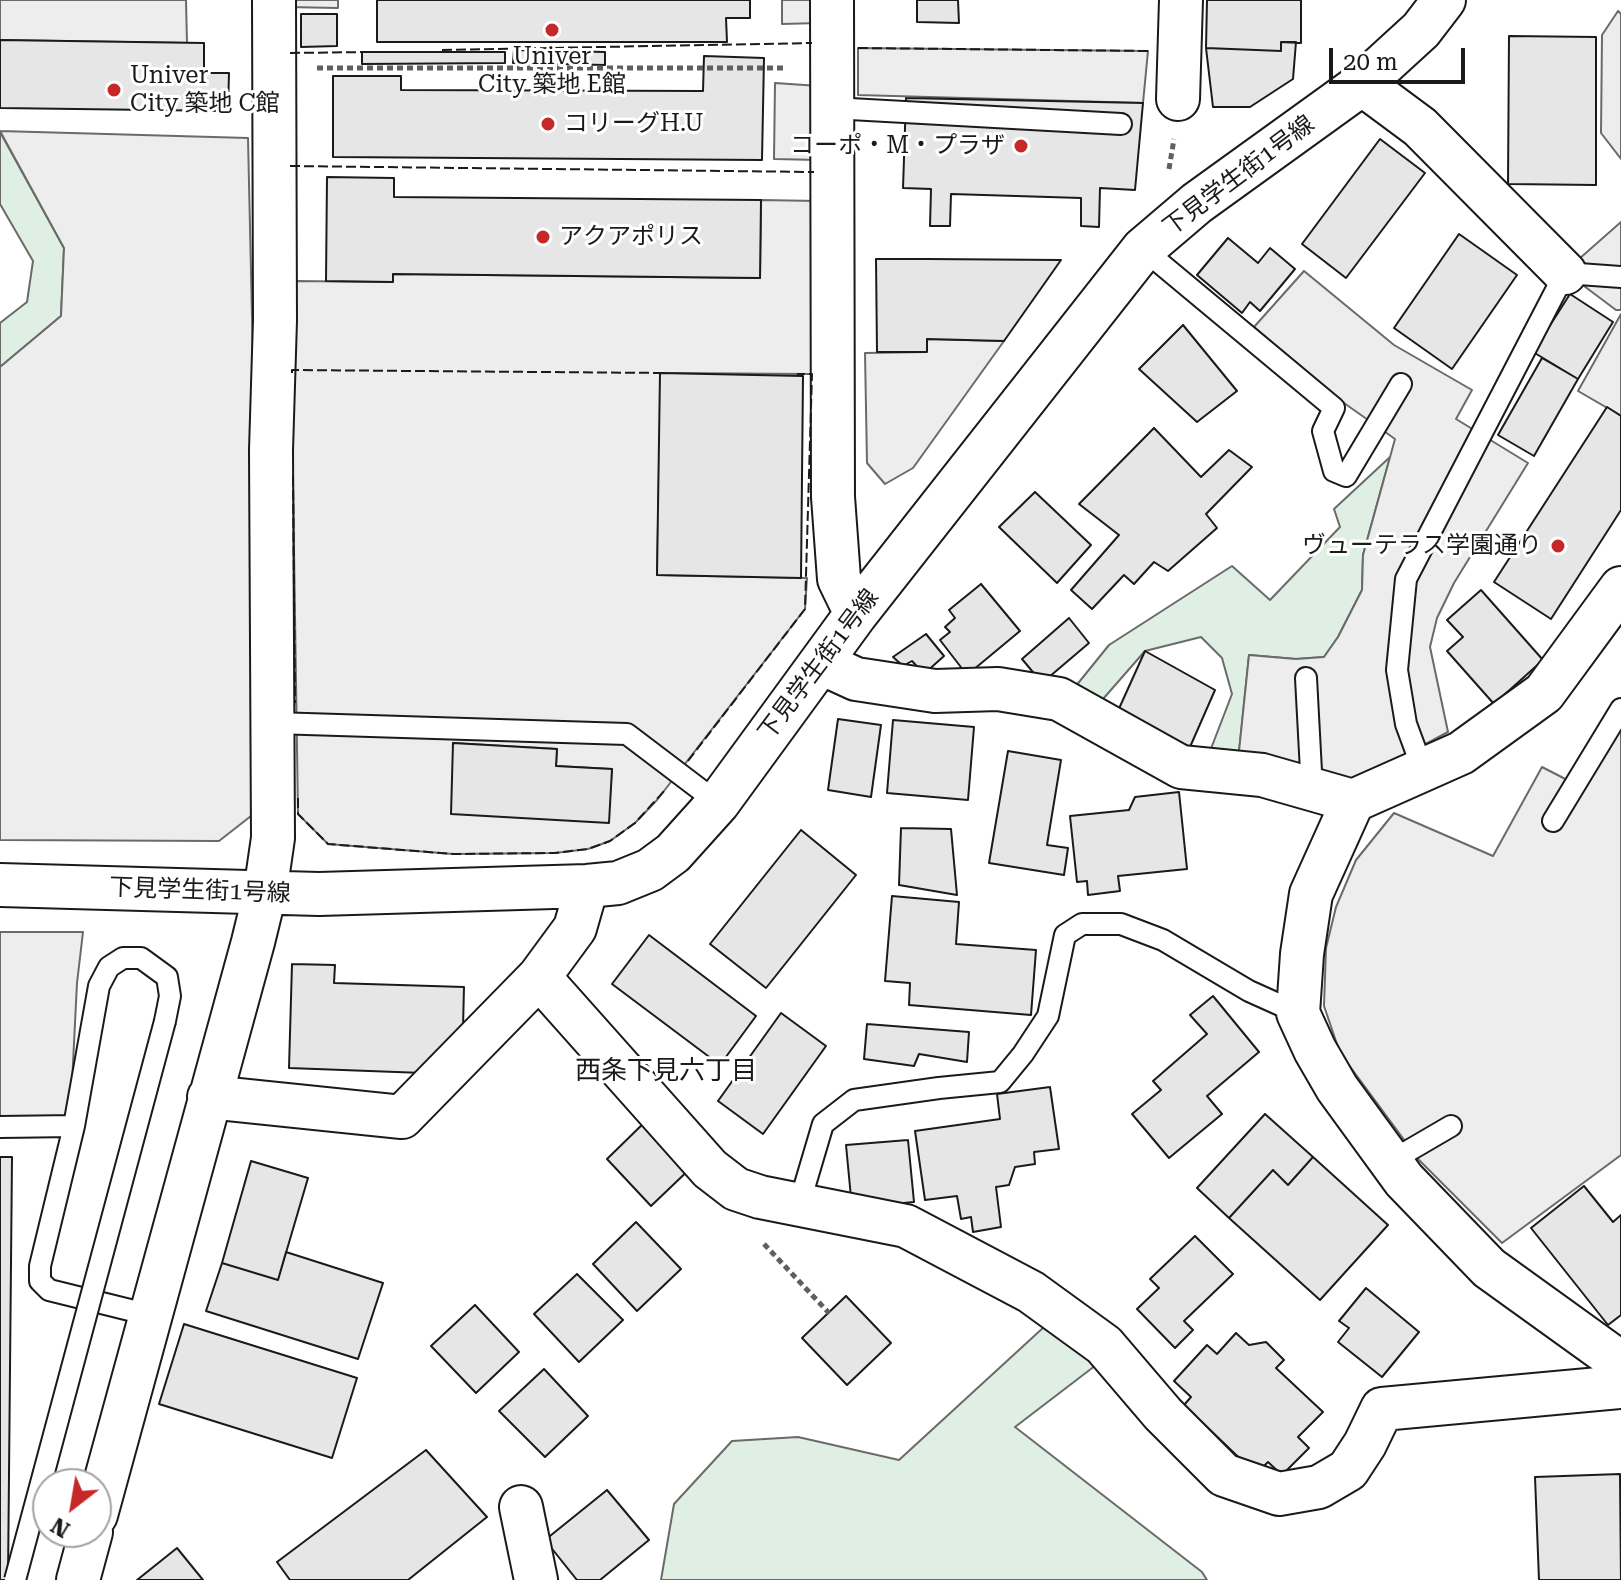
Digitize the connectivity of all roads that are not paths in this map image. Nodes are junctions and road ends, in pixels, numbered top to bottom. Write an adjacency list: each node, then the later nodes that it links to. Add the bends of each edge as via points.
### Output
1 (274, 0): 18 (street)
2 (832, 0): 6 (street)
3 (1181, 0): 7 (street)
4 (1444, 0): 5 (street, 下見学生街1号線, via 1421,30)
5 (1362, 84): 9 (street, 下見学生街1号線, via 1197,203); 10 (street, via 1420,127)
6 (832, 88): 8 (lane); 14 (street, via 833,497 839,579)
7 (1177, 116)
8 (1121, 124)
9 (1143, 249): 12 (lane, via 1334,408 1323,431 1334,471 1346,476); 14 (street, 下見学生街1号線)
10 (1565, 273): 11 (lane); 19 (lane, via 1406,579 1397,670 1406,724)
11 (1621, 277)
12 (1401, 384)
13 (1621, 588): 19 (street, via 1544,693 1461,753)
14 (856, 614): 15 (street, 下見学生街1号線)
15 (821, 663): 20 (street, via 856,679 935,691 998,689 1059,699 1181,767 1262,775); 22 (street, 下見学生街1号線)
16 (1306, 678): 20 (lane)
17 (1621, 709): 23 (lane)
18 (274, 723): 22 (lane, via 627,734); 26 (street, via 273,838)
19 (1423, 770): 21 (street)
20 (1312, 790): 21 (street)
21 (1353, 801): 28 (street, via 1311,894)
22 (718, 803): 25 (street, 下見学生街1号線, via 673,853 650,870 618,883)
23 (1553, 821)
24 (0, 885): 26 (street, 下見学生街1号線)
25 (587, 886): 26 (street, 下見学生街1号線); 27 (street, via 575,928)
26 (265, 893): 29 (street)
27 (539, 977): 29 (street, via 402,1117); 34 (street, via 710,1169 736,1189)
28 (1298, 1013): 33 (street, via 1337,1088); 34 (lane, via 1163,940 1121,924 1082,924 1065,935 1048,1016 1000,1082 854,1100 823,1124)
29 (209, 1097): 35 (street)
30 (74, 1126): 32 (lane); 35 (lane, via 40,1281 49,1290); 41 (lane, bridge, via 99,986 109,967 123,958 141,958 167,977 165,1021)
31 (1451, 1126): 33 (lane)
32 (0, 1127)
33 (1391, 1161): 36 (street, via 1489,1268)
34 (799, 1205): 37 (street, via 906,1226 1031,1292 1104,1345 1224,1475 1279,1494 1319,1487 1348,1470 1382,1409)
35 (150, 1315): 38 (street)
36 (1621, 1363)
37 (1621, 1387)
38 (109, 1468)
39 (521, 1507): 43 (street)
40 (87, 1548): 42 (street)
41 (15, 1580)
42 (78, 1580)
43 (536, 1580)

